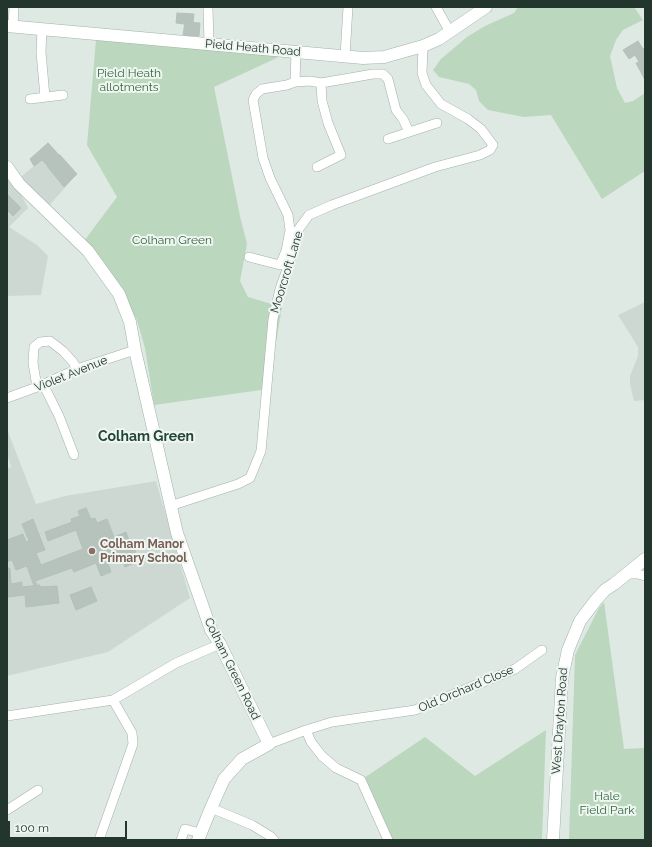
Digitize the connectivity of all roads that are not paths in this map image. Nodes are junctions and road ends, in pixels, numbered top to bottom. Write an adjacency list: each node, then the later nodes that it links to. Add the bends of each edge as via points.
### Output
1 (14, 7): 6 (street)
2 (208, 7): 9 (street)
3 (348, 7): 12 (street)
4 (436, 7): 8 (street)
5 (486, 7): 8 (street, Pield Heath Road)
6 (10, 26): 7 (street, Pield Heath Road)
7 (42, 29): 9 (street, Pield Heath Road); 16 (street, via 41,52)
8 (450, 32): 10 (street, Pield Heath Road)
9 (209, 44): 11 (street, Pield Heath Road)
10 (423, 46): 12 (street, Pield Heath Road, via 384,57); 29 (street, Moorcroft Lane, via 422,73 426,85 441,104 481,129 493,145 490,150 480,155 435,167 309,215 298,230 273,319 261,451 250,478)
11 (296, 52): 12 (street, Pield Heath Road); 13 (street)
12 (346, 56)
13 (295, 82): 14 (street); 23 (street, via 262,89 253,100 263,158 288,215 290,230 280,265)
14 (321, 83): 19 (street, via 383,74 388,79 396,110); 22 (street, via 322,101 328,123 341,155)
15 (63, 95): 16 (street)
16 (45, 97): 17 (street)
17 (30, 99)
18 (437, 123): 19 (street)
19 (409, 132): 20 (street)
20 (388, 139)
21 (7, 167): 24 (street, Colham Green Road, via 19,184 76,238 119,294 130,322)
22 (316, 167)
23 (249, 257)
24 (135, 350): 25 (street, Violet Avenue); 29 (street, Colham Green Road)
25 (77, 369): 26 (street, Violet Avenue); 26 (street, via 63,351 50,341 40,342 34,347 33,363)
26 (40, 386): 27 (street, Violet Avenue); 28 (street, via 59,416)
27 (7, 398)
28 (74, 455)
29 (170, 506): 34 (street, Colham Green Road, via 211,630)
30 (645, 558): 31 (street, West Drayton Road); 33 (street, West Drayton Road, via 629,562 611,578)
31 (626, 574): 32 (street); 33 (street, West Drayton Road)
32 (645, 576)
33 (604, 590): 48 (street, West Drayton Road, via 580,621 564,664)
34 (220, 644): 36 (street, via 176,664); 39 (street, Colham Green Road)
35 (542, 650): 38 (street, Old Orchard Close, via 515,669 415,710 332,722)
36 (112, 700): 37 (street); 44 (street, via 132,733 133,744)
37 (7, 716)
38 (306, 730): 39 (street, Old Orchard Close); 47 (street, via 310,742 322,756 336,768 361,780)
39 (269, 744): 41 (street, via 242,759 224,779)
40 (38, 790): 42 (street)
41 (210, 808): 43 (street); 46 (street, via 252,825)
42 (7, 810)
43 (199, 837): 45 (street, via 185,829)
44 (99, 840)
45 (181, 840)
46 (274, 840)
47 (388, 840)
48 (554, 840)

